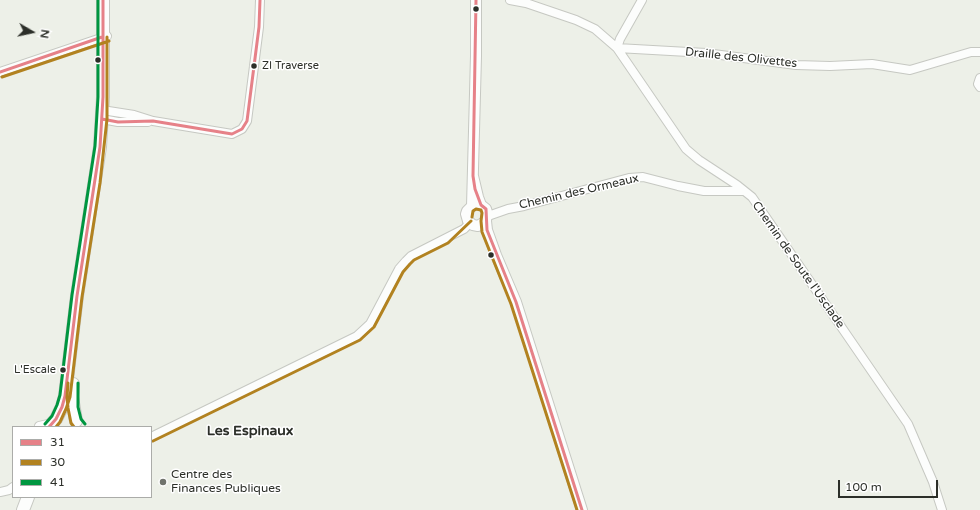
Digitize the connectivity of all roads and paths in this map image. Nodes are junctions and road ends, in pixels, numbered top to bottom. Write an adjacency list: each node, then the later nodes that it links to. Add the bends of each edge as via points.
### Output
1 (103, 0): 7 (main road)
2 (106, 0): 7 (main road)
3 (260, 0): 13 (street, via 247,121 242,129 232,134 153,122 118,122)
4 (476, 0): 15 (street, via 473,176)
5 (510, 0): 8 (street, via 576,20 595,29)
6 (642, 0): 8 (street)
7 (105, 37): 10 (street); 13 (main road)
8 (617, 48): 9 (street, Draille des Olivettes, via 706,53 796,65 872,64 910,70 971,52); 14 (street, Chemin de Soute l'Usclade, via 686,148)
9 (980, 52)
10 (0, 72)
11 (980, 78): 12 (street)
12 (980, 87)
13 (106, 115): 16 (main road)
14 (744, 191): 15 (street, Chemin des Ormeaux, via 704,191 643,177 628,178 524,206); 25 (street, Chemin de Soute l'Usclade, via 752,198 908,424)
15 (478, 215): 19 (street, via 445,239 411,256 398,269 370,324 357,336); 24 (street, via 516,302)
16 (73, 347): 17 (main road, via 72,397); 18 (main road, via 62,407)
17 (78, 424): 18 (main road, via 66,417)
18 (46, 425)
19 (152, 437)
20 (12, 488): 21 (street)
21 (0, 492)
22 (28, 498): 23 (main road)
23 (23, 510)
24 (582, 510)
25 (942, 510)

